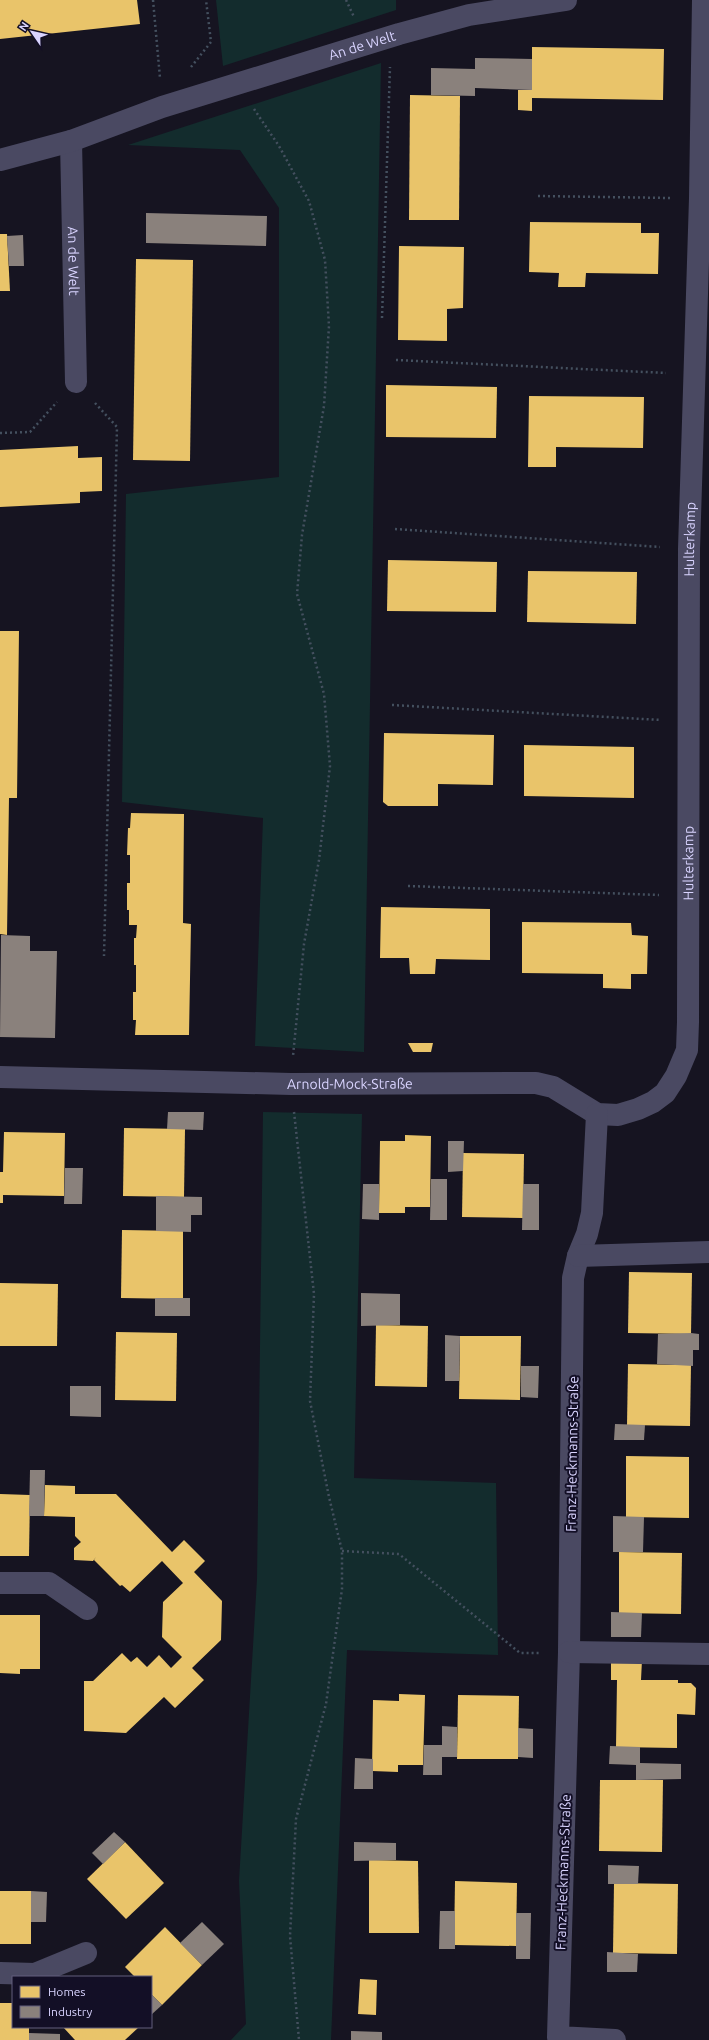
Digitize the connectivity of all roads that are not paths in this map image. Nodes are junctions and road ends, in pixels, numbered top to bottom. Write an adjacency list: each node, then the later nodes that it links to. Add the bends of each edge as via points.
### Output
1 (566, 0): 3 (street, An de Welt, via 468,15 183,100)
2 (703, 0): 6 (street, Hulterkamp, via 700,198 689,549 690,896 687,1050)
3 (71, 141): 4 (street, An de Welt); 5 (street, An de Welt)
4 (0, 160)
5 (76, 382)
6 (676, 1076): 8 (street, Arnold-Mock-Straße, via 665,1092 638,1110 618,1115)
7 (0, 1077): 8 (street, Arnold-Mock-Straße, via 291,1084 536,1083 553,1087)
8 (597, 1114): 10 (street, Franz-Heckmanns-Straße, via 592,1214)
9 (709, 1252): 10 (street)
10 (578, 1256): 13 (street, Franz-Heckmanns-Straße, via 574,1278)
11 (0, 1584): 12 (street, via 49,1583)
12 (87, 1609)
13 (569, 1652): 14 (street); 17 (street, Franz-Heckmanns-Straße, via 558,2037)
14 (709, 1654)
15 (86, 1953): 16 (street, via 35,1974)
16 (0, 1973)
17 (615, 2040)

